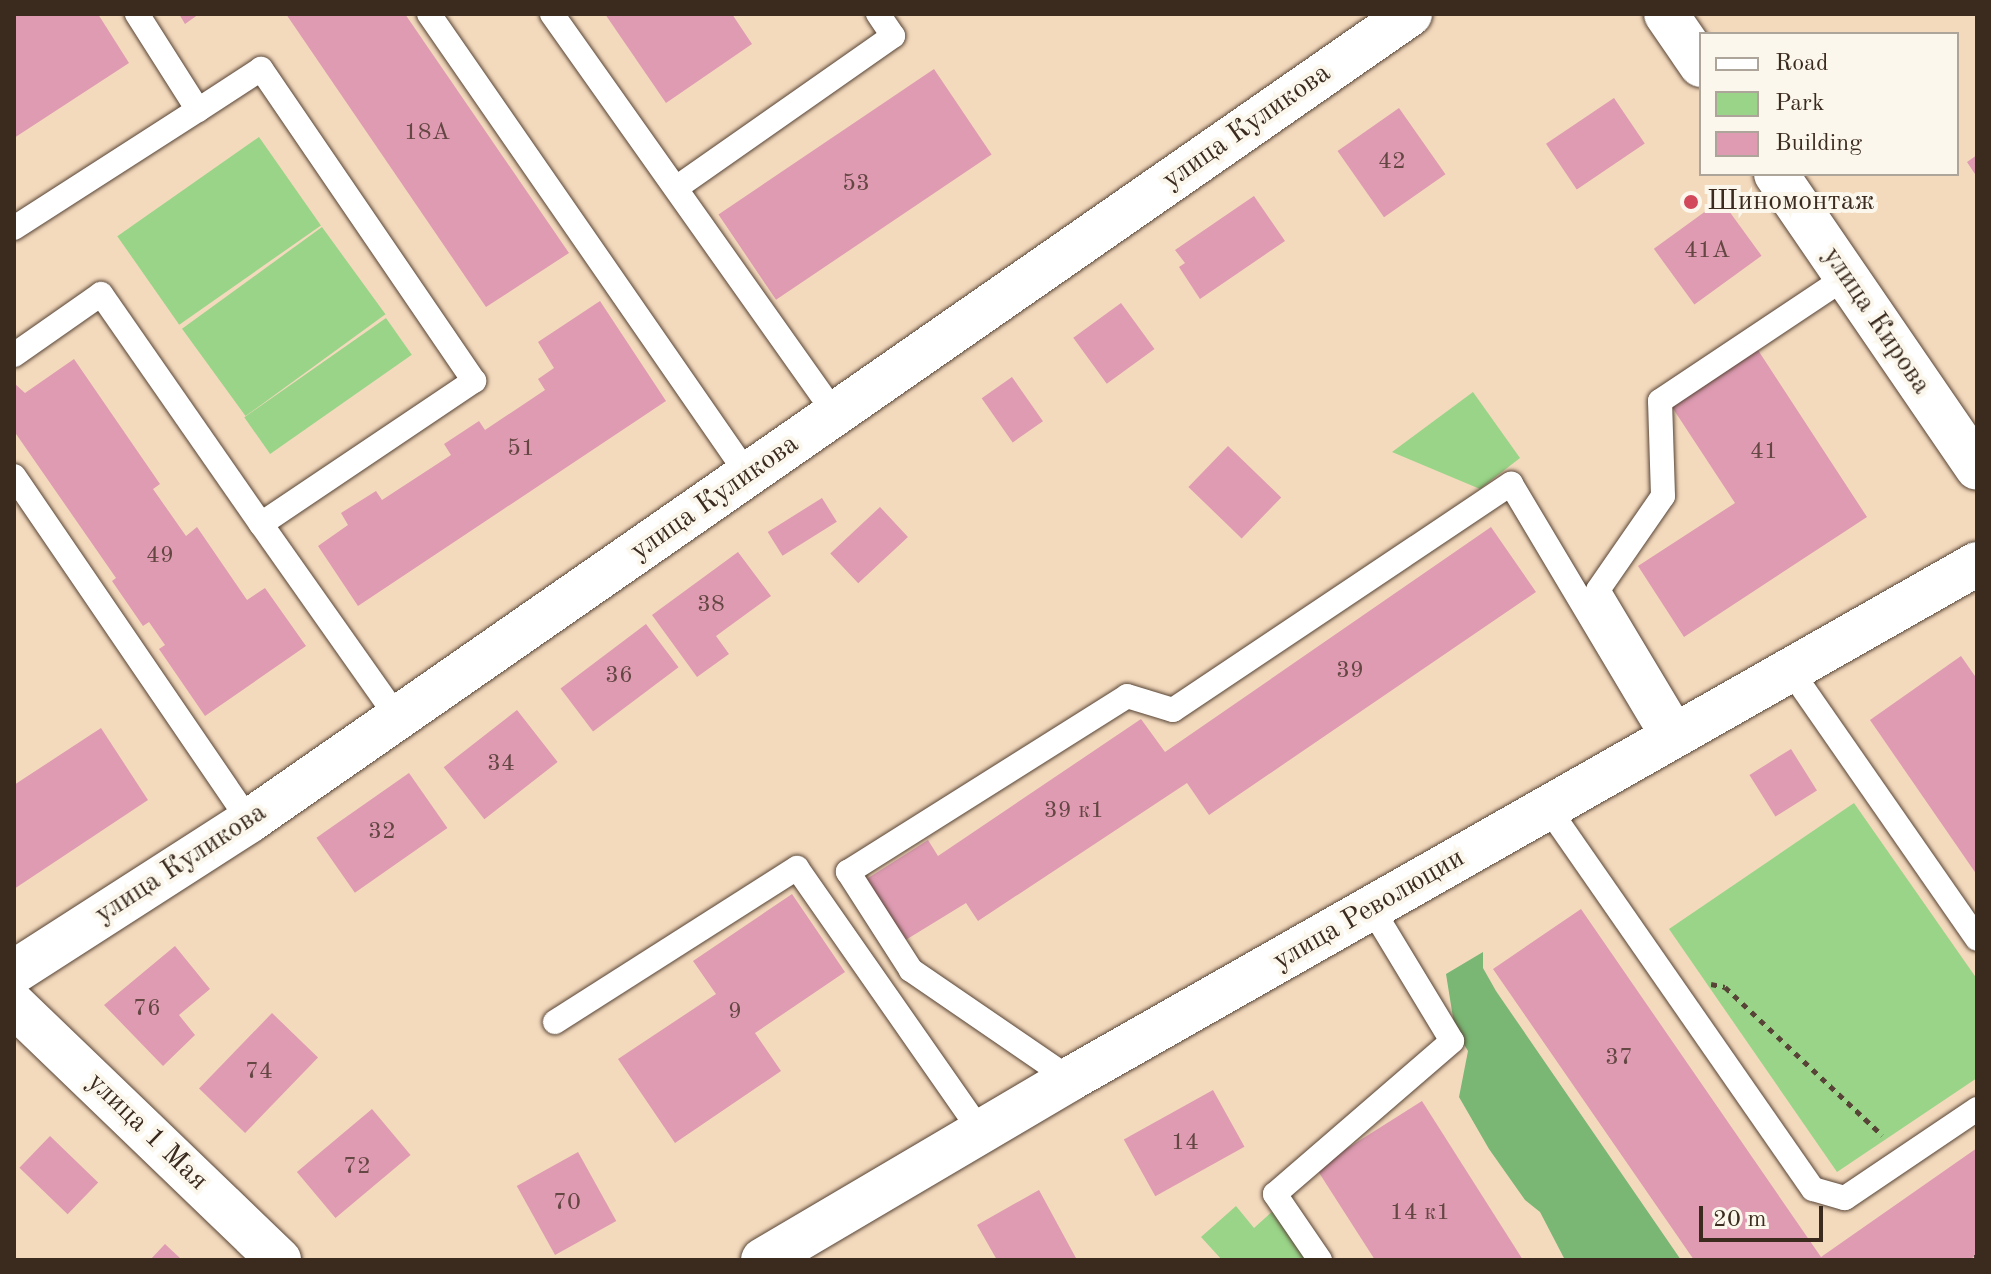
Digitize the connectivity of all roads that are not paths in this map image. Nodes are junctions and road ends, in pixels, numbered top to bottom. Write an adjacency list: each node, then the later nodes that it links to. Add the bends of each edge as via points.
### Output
1 (137, 14): 8 (lane)
2 (429, 14): 16 (lane)
3 (552, 14): 10 (lane)
4 (878, 14): 10 (lane, via 893,36)
5 (1410, 14): 14 (street, улица Куликова)
6 (1666, 14): 7 (street)
7 (1699, 62)
8 (198, 110): 11 (lane); 18 (lane, via 261,69 474,381)
9 (1777, 176): 12 (street, улица Кирова)
10 (676, 188): 14 (lane)
11 (14, 228)
12 (1846, 277): 15 (street, улица Кирова); 22 (lane, via 1660,401 1663,496 1598,590)
13 (14, 355): 18 (lane, via 101,294)
14 (835, 414): 16 (street, улица Куликова)
15 (1977, 468)
16 (748, 475): 21 (street, улица Куликова)
17 (14, 476): 24 (lane)
18 (261, 524): 21 (lane)
19 (1977, 564): 20 (street, улица Революции)
20 (1791, 671): 22 (street, улица Революции); 26 (lane)
21 (398, 718): 24 (street, улица Куликова)
22 (1674, 737): 23 (street, улица Революции); 30 (lane, via 1511,484 1173,710 1127,696 848,872 911,970)
23 (1548, 808): 25 (street, улица Революции); 31 (lane, via 1813,1189 1845,1198)
24 (249, 821): 27 (street, улица Куликова)
25 (1372, 909): 30 (street, улица Революции); 35 (lane, via 1452,1041 1275,1194)
26 (1977, 939)
27 (14, 972)
28 (14, 1005): 33 (street, улица 1 Мая)
29 (555, 1022): 32 (lane, via 797,868)
30 (1070, 1079): 32 (street, улица Революции)
31 (1977, 1109)
32 (981, 1132): 34 (street, улица Революции)
33 (279, 1260)
34 (763, 1260)
35 (1320, 1260)

